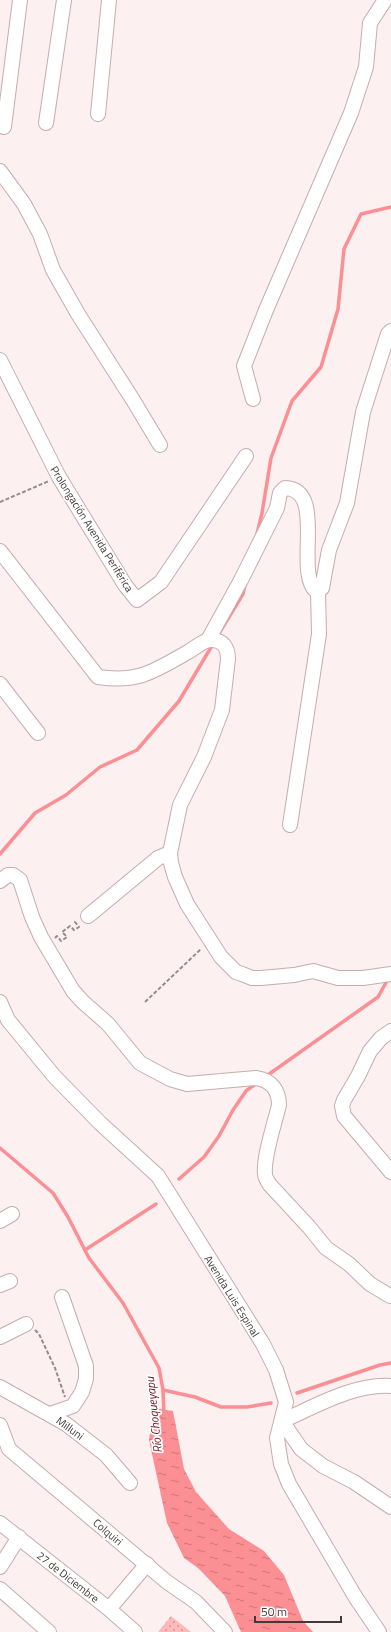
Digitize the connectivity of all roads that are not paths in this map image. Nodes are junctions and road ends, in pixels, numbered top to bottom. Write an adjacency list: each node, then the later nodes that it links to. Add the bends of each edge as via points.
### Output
1 (20, 0): 7 (street)
2 (64, 0): 6 (street)
3 (109, 0): 5 (street)
4 (385, 0): 11 (street, via 370,23 366,67 350,113 244,366)
5 (98, 114)
6 (46, 123)
7 (4, 127)
8 (0, 170): 12 (street, via 24,204 40,234 53,270 78,314)
9 (391, 331): 15 (street, via 365,404 347,503 329,550 322,588)
10 (0, 360): 13 (street, Prolongación Avenida Periférica, via 59,477 125,585 137,600 161,582)
11 (253, 399)
12 (160, 445)
13 (246, 456)
14 (0, 550): 16 (street, via 98,677 118,679 147,674)
15 (318, 591): 16 (street, via 311,585 308,564 306,506 298,493 285,488 280,493 277,508 241,580); 19 (street, via 319,634)
16 (208, 640): 20 (street, via 220,641 228,652 222,710 204,757 180,805)
17 (0, 684): 18 (street)
18 (38, 733)
19 (290, 825)
20 (170, 853): 22 (street, via 158,858); 23 (street, via 175,877 187,904 228,966 236,972 252,978 294,976 313,971 338,978)
21 (0, 881): 30 (street, via 8,875 20,880 41,937 73,991 91,1011 108,1024 140,1062 179,1082 256,1078 262,1079 276,1089 279,1105 267,1158 266,1179 326,1248 349,1264 370,1284)
22 (88, 916)
23 (391, 974)
24 (0, 1002): 25 (street, Avenida Luis Espinal)
25 (4, 1015): 37 (street, Avenida Luis Espinal, via 54,1076 100,1124 158,1176 263,1344 276,1370 286,1402)
26 (391, 1031): 27 (street, via 370,1051 342,1106 344,1116)
27 (391, 1172)
28 (12, 1214): 29 (street)
29 (0, 1221)
30 (390, 1296)
31 (62, 1297): 36 (street, via 86,1366 86,1378 82,1392 73,1406)
32 (26, 1324): 33 (street)
33 (0, 1337)
34 (391, 1386): 37 (street, via 369,1387 331,1398)
35 (0, 1387): 36 (street, Milluni)
36 (50, 1414): 39 (street, Milluni, via 106,1454)
37 (282, 1420): 40 (street, via 301,1449 323,1466 354,1482); 50 (street, Avenida Luis Espinal, via 277,1438 281,1464 289,1484)
38 (0, 1425): 43 (street, Colquiri, via 10,1449)
39 (130, 1483)
40 (391, 1507)
41 (0, 1523): 42 (street, 27 de Diciembre)
42 (19, 1537): 44 (street); 46 (street, 27 de Diciembre)
43 (147, 1564): 46 (street); 49 (street, Colquiri, via 196,1602)
44 (0, 1567)
45 (0, 1589): 47 (street)
46 (109, 1609): 48 (street, 27 de Diciembre)
47 (49, 1632)
48 (135, 1632)
49 (225, 1632)
50 (379, 1632)

